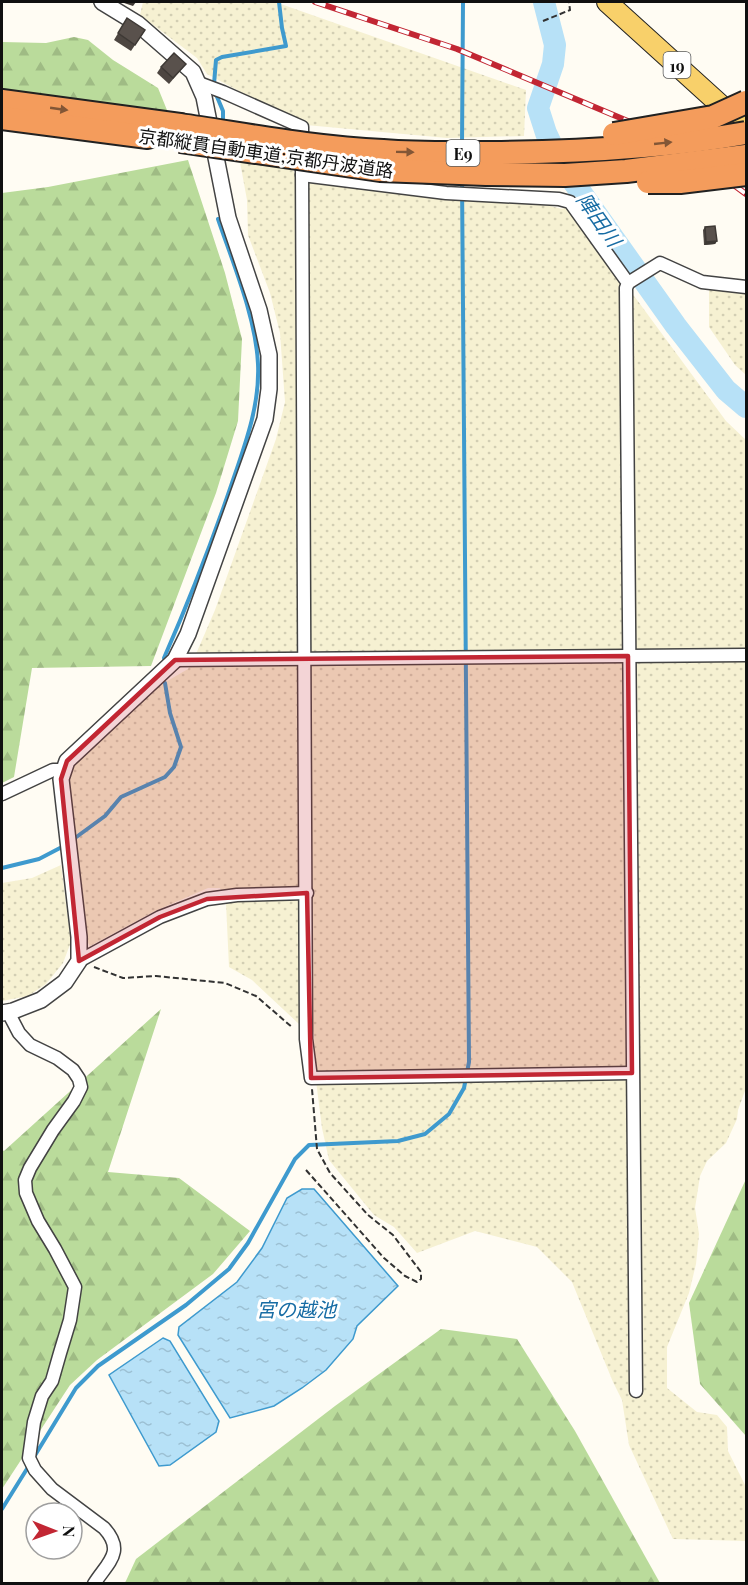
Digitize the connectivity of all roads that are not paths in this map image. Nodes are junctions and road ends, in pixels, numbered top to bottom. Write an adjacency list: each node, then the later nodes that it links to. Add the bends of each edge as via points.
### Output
1 (102, 2): 3 (street, via 138,24)
2 (607, 2): 7 (main road, 19)
3 (203, 84): 13 (street, via 302,127); 20 (street, via 228,218 259,309 269,355 269,389 265,419 188,634)
4 (2, 101): 8 (highway, 京都縦貫自動車道;京都丹波道路 / E9, one-way to 8)
5 (747, 102): 10 (highway, bridge, via 713,117 685,123)
6 (2, 118): 8 (highway, 京都縦貫自動車道;京都丹波道路 / E9)
7 (747, 128)
8 (180, 133): 10 (highway, 京都縦貫自動車道;京都丹波道路 / E9, one-way to 10, bridge, via 383,152); 12 (highway, 京都縦貫自動車道;京都丹波道路 / E9, bridge)
9 (747, 133): 10 (highway, 京都縦貫自動車道;京都丹波道路 / E9, one-way to 9, bridge, via 615,148)
10 (446, 153)
11 (747, 156): 12 (highway, 京都縦貫自動車道;京都丹波道路 / E9, bridge, via 661,168 565,175)
12 (380, 170): 14 (highway, bridge, via 485,184 564,185 680,182)
13 (302, 174): 15 (street, via 454,194 570,202); 19 (street)
14 (747, 174)
15 (631, 281): 16 (street, via 660,263 702,282); 18 (street, via 626,288)
16 (747, 287)
17 (747, 655): 18 (street)
18 (628, 656): 19 (street); 26 (street)
19 (305, 659): 20 (street); 23 (street)
20 (175, 660): 21 (street, via 67,761)
21 (63, 771): 22 (street, via 53,770); 24 (street)
22 (2, 794)
23 (307, 893): 24 (street, via 207,899 160,917); 26 (street, via 306,1040 311,1078)
24 (79, 961): 25 (street, via 65,982 41,1000)
25 (5, 1012): 28 (street, via 30,1045 73,1070 81,1087 25,1180 38,1221 75,1287 52,1381 42,1396 34,1422 29,1458 52,1489 111,1536 113,1557)
26 (632, 1073): 27 (street)
27 (636, 1391)
28 (94, 1584)

